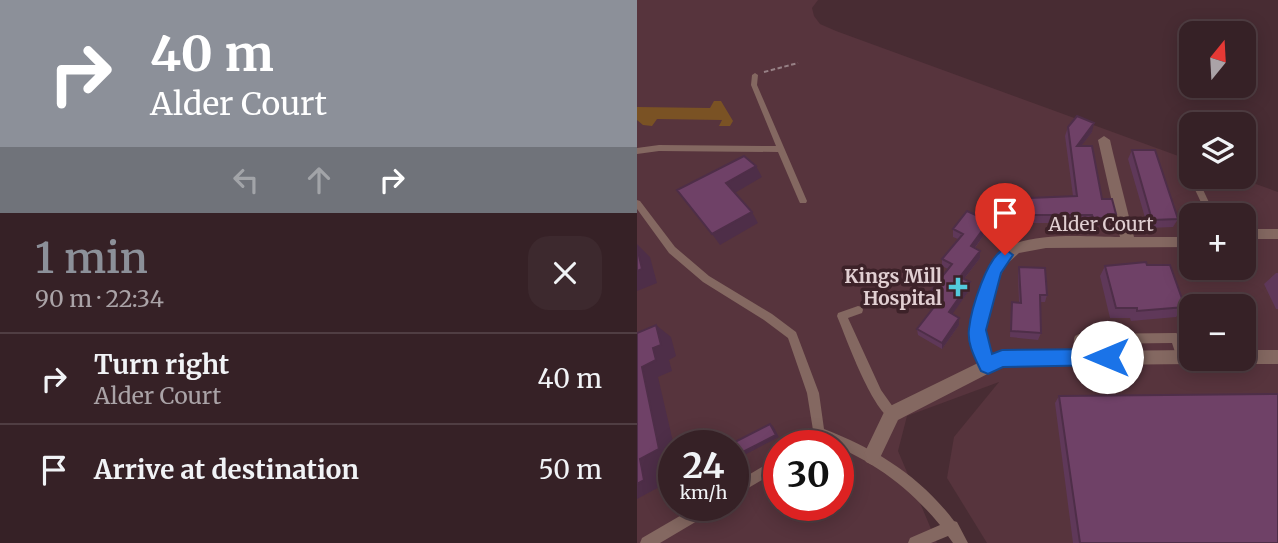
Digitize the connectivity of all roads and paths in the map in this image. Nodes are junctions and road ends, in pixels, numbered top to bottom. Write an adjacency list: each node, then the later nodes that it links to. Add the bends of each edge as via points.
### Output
1 (798, 63): 2 (path)
2 (755, 75): 3 (lane, via 754,85)
3 (782, 149): 5 (lane); 6 (lane)
4 (1122, 149): 11 (street, via 1106,145)
5 (637, 151)
6 (803, 201)
7 (637, 203): 18 (lane, via 672,250 706,279 792,335 813,393)
8 (1256, 234): 9 (street)
9 (1278, 234)
10 (1179, 242): 11 (street, Alder Court)
11 (1129, 244): 16 (street, Alder Court, via 1023,245 1005,255 994,271 977,330)
12 (858, 310): 17 (lane, via 842,316 877,394)
13 (1278, 356): 15 (street)
14 (1179, 357): 16 (street, via 1002,359)
15 (1256, 357)
16 (988, 365): 17 (street)
17 (892, 414): 20 (street)
18 (819, 430)
19 (854, 445): 20 (lane)
20 (872, 456): 22 (lane, via 930,499)
21 (684, 521): 23 (lane)
22 (951, 527): 24 (lane); 25 (lane)
23 (647, 543)
24 (915, 543)
25 (961, 543)

